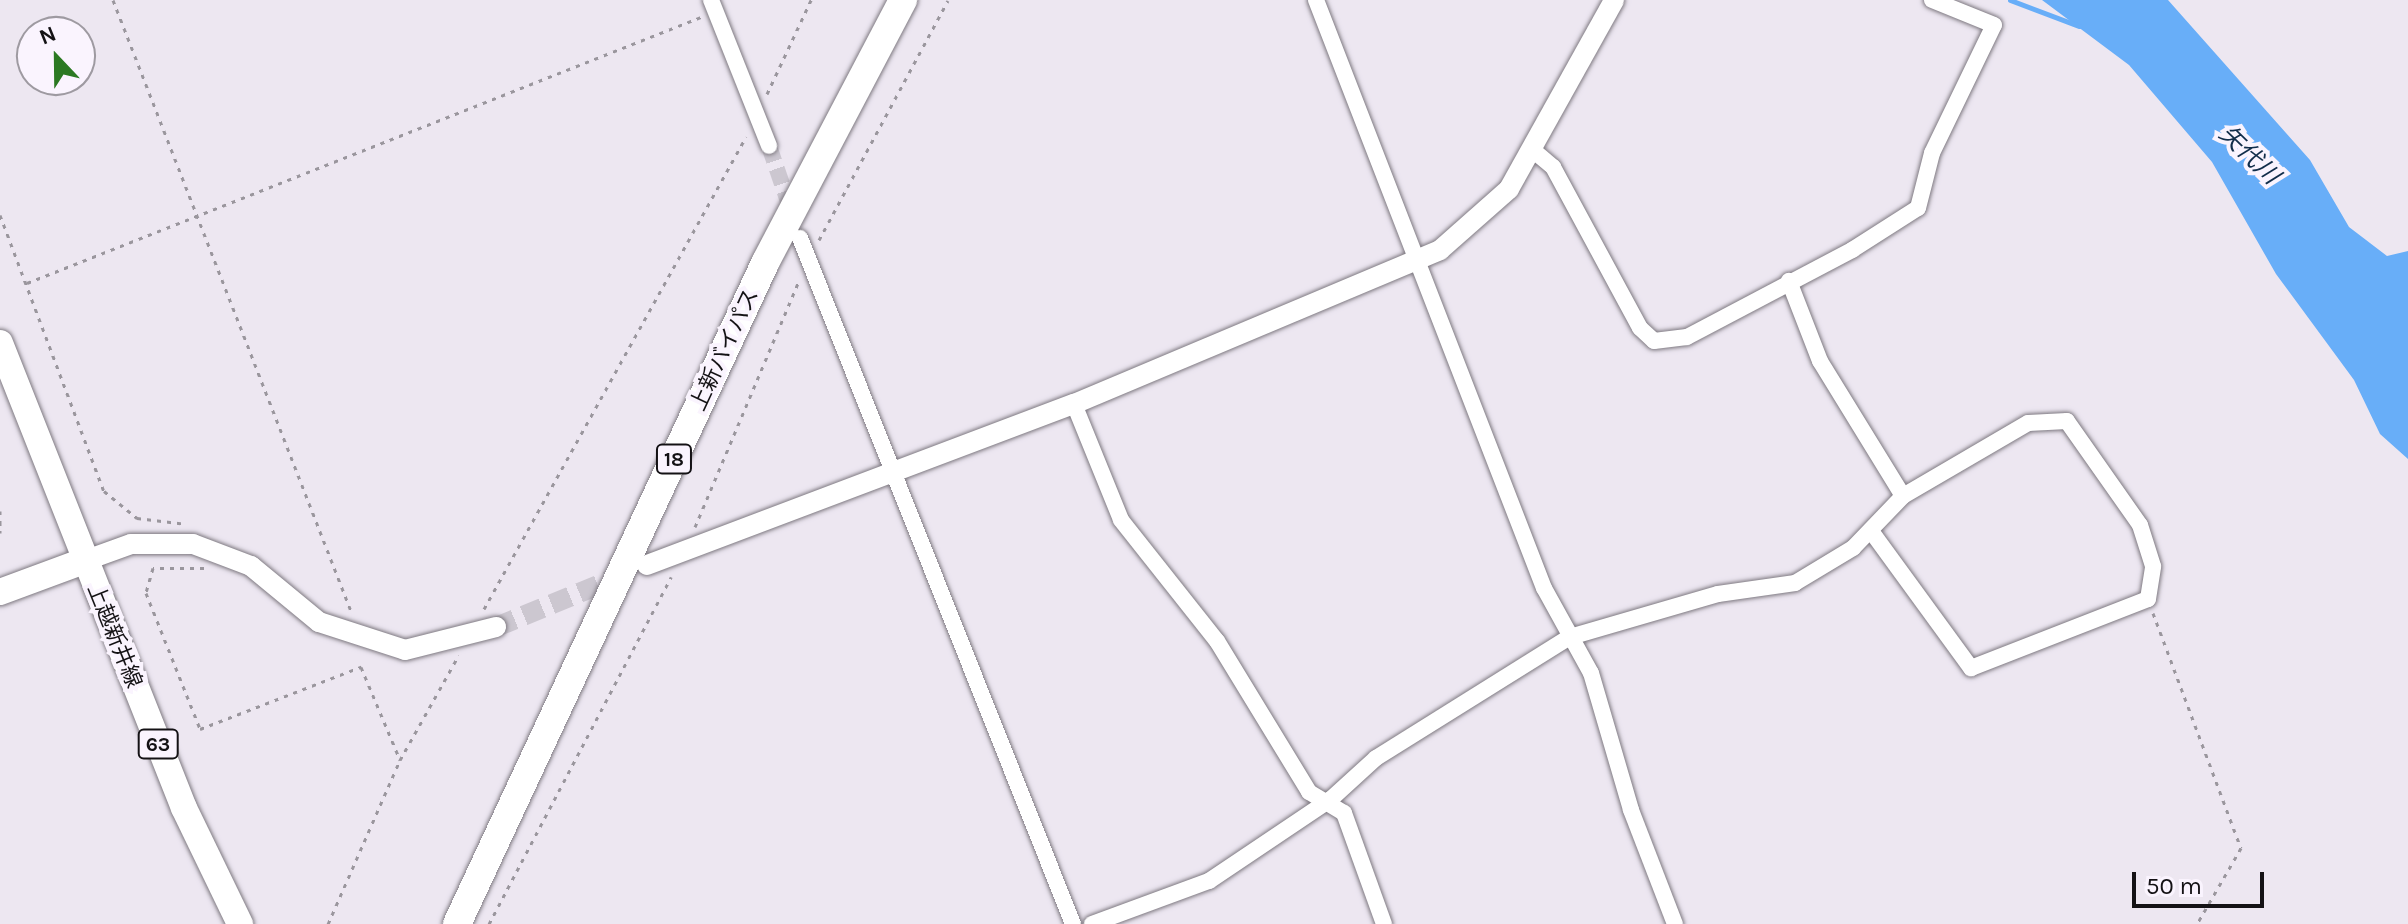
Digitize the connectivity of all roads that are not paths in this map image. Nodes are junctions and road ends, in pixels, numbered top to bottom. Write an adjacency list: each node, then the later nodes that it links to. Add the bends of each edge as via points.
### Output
1 (903, 0): 23 (highway, 上新バイパス / 18, via 766,261)
2 (1316, 0): 9 (street)
3 (1614, 0): 7 (street)
4 (1932, 0): 10 (street, via 1994,25 1932,153 1918,208)
5 (713, 6): 6 (street)
6 (769, 146)
7 (1534, 151): 9 (street, via 1473,226); 10 (street, via 1553,167 1640,328 1654,341 1687,337)
8 (800, 238): 13 (street)
9 (1415, 262): 12 (street); 20 (street, via 1544,588)
10 (1789, 281): 14 (street, via 1820,361)
11 (0, 343): 16 (main road, 上越新井線 / 63)
12 (1074, 404): 13 (street); 21 (street, via 1121,520 1217,641 1309,792)
13 (895, 473): 17 (street); 24 (street)
14 (1903, 496): 15 (street); 15 (street, via 2028,423 2067,421 2140,525 2153,566 2148,599 1971,668)
15 (1871, 531): 20 (street, via 1822,571 1795,583 1718,594)
16 (84, 561): 18 (main road); 19 (street, via 131,544 193,544 251,566 319,622 363,641 405,650); 22 (main road, 上越新井線 / 63, via 184,808)
17 (647, 565)
18 (0, 592)
19 (496, 627)
20 (1570, 637): 21 (street, via 1376,758); 27 (street, via 1591,673 1631,810)
21 (1331, 799): 25 (street, via 1209,881); 26 (street, via 1344,813)
22 (240, 924)
23 (457, 924)
24 (1073, 924)
25 (1092, 924)
26 (1384, 924)
27 (1675, 924)

